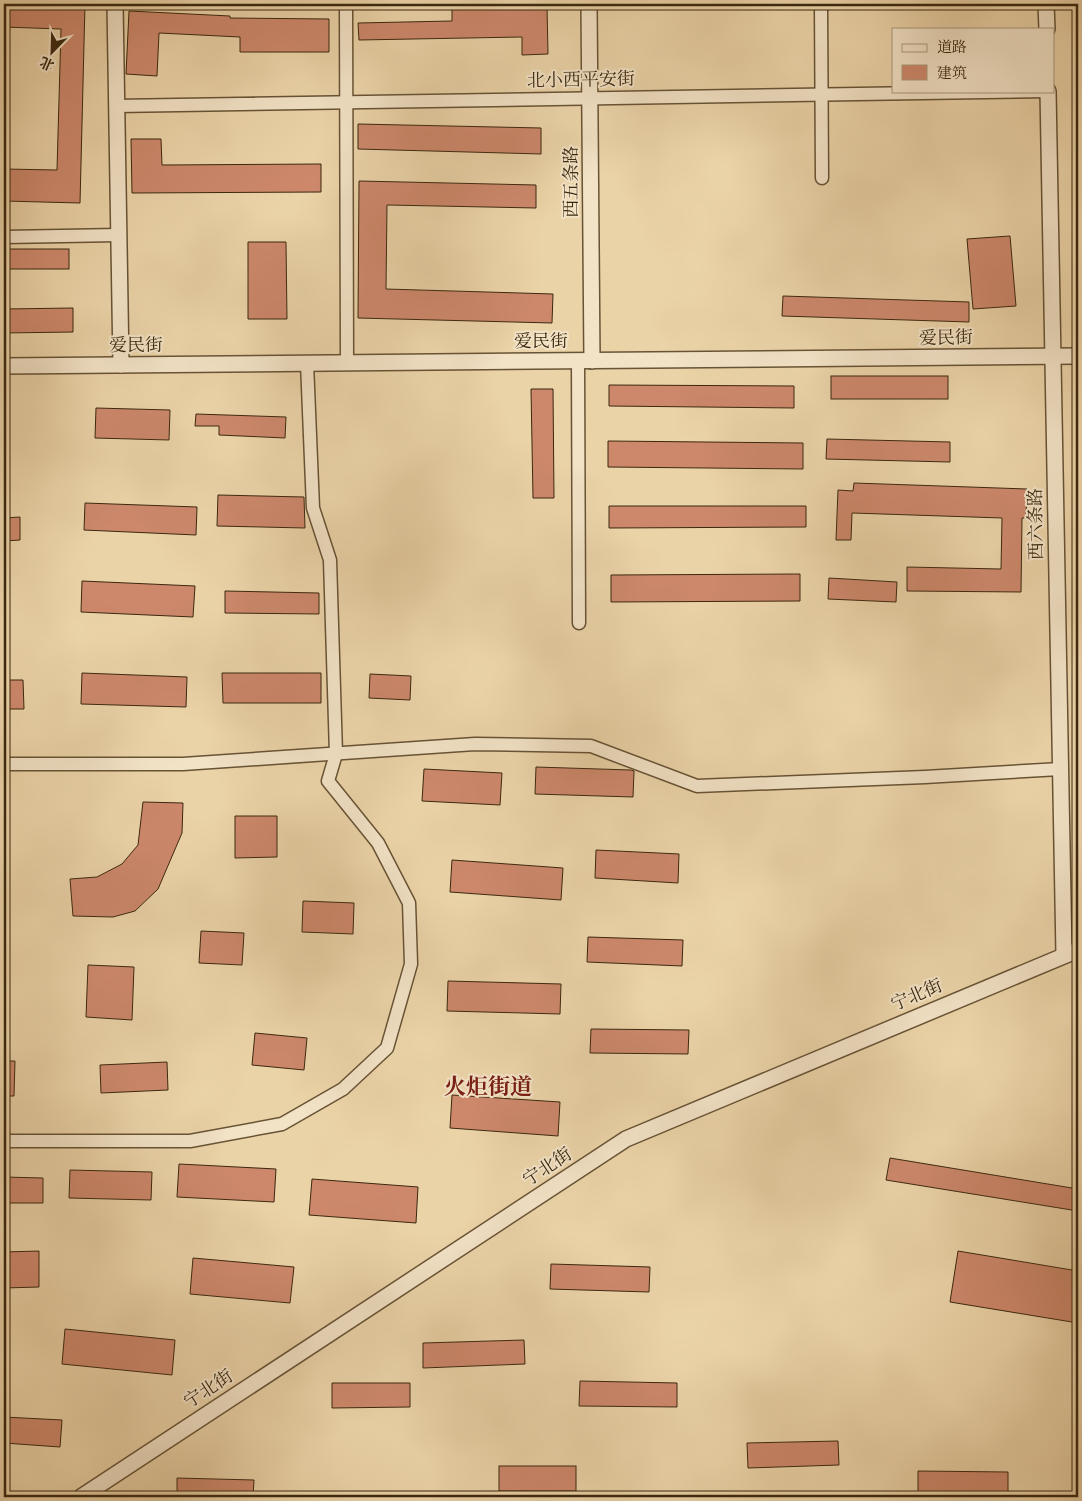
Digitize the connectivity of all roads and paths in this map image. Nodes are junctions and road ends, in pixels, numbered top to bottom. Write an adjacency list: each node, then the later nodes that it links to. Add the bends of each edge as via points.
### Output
1 (115, 4): 12 (street)
2 (346, 4): 11 (street)
3 (590, 4): 10 (street, 西五条路)
4 (821, 4): 9 (street)
5 (1046, 4): 6 (street)
6 (1047, 28)
7 (990, 92): 9 (street, 北小西平安街)
8 (1047, 92): 17 (street, 西六条路)
9 (821, 95): 10 (street, 北小西平安街); 13 (street)
10 (590, 98): 11 (street, 北小西平安街); 18 (street, 西五条路)
11 (346, 102): 12 (street, 北小西平安街); 20 (street)
12 (116, 106): 14 (street)
13 (822, 178)
14 (119, 235): 15 (street); 21 (street)
15 (4, 237)
16 (1078, 356): 17 (street, 爱民街)
17 (1053, 357): 18 (street, 爱民街); 26 (street, 西六条路)
18 (585, 361): 20 (street, 爱民街); 23 (street)
19 (307, 363): 20 (street, 爱民街); 21 (street, 爱民街); 24 (street, via 313,508 330,560)
20 (347, 363)
21 (121, 365): 22 (street, 爱民街)
22 (4, 366)
23 (579, 623)
24 (336, 754): 25 (street, via 183,764); 26 (street, via 474,744 591,746 697,786); 29 (street, via 328,781 378,843 409,903 411,964 387,1048 342,1089 282,1124 190,1141)
25 (4, 764)
26 (1060, 770): 28 (street, 西六条路)
27 (1078, 950): 28 (street, 宁北街)
28 (1064, 956): 30 (street, 宁北街, via 626,1139)
29 (4, 1141)
30 (81, 1497)

